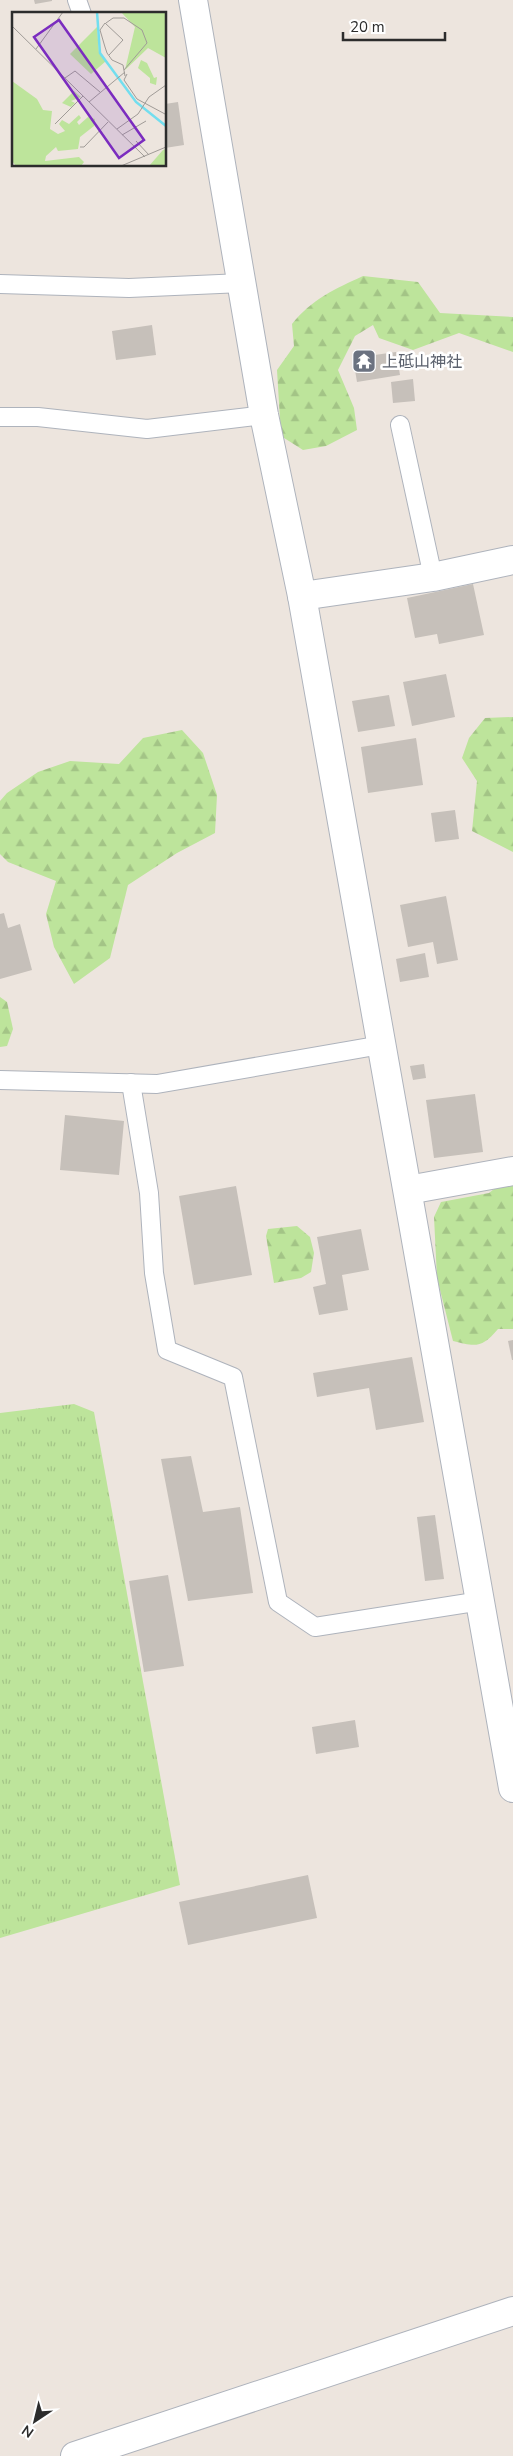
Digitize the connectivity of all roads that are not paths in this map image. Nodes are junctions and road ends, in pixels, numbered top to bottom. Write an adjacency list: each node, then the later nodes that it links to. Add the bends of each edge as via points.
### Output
1 (77, 0): 3 (lane)
2 (193, 0): 4 (street)
3 (81, 12)
4 (242, 283): 5 (lane, via 129,288); 6 (street)
5 (0, 284)
6 (264, 415): 7 (lane, via 147,429 38,417); 11 (street)
7 (0, 417)
8 (400, 425): 10 (lane)
9 (513, 560): 10 (street)
10 (433, 577): 11 (street)
11 (302, 596): 12 (street)
12 (381, 1045): 14 (lane, via 157,1084); 16 (street)
13 (0, 1080): 14 (lane)
14 (131, 1084): 17 (lane, via 149,1193 154,1274 167,1350 233,1377 278,1602 315,1627)
15 (513, 1171): 16 (street)
16 (408, 1190): 17 (street)
17 (481, 1601): 18 (street)
18 (513, 1788)
19 (513, 2310): 20 (street)
20 (75, 2456)

